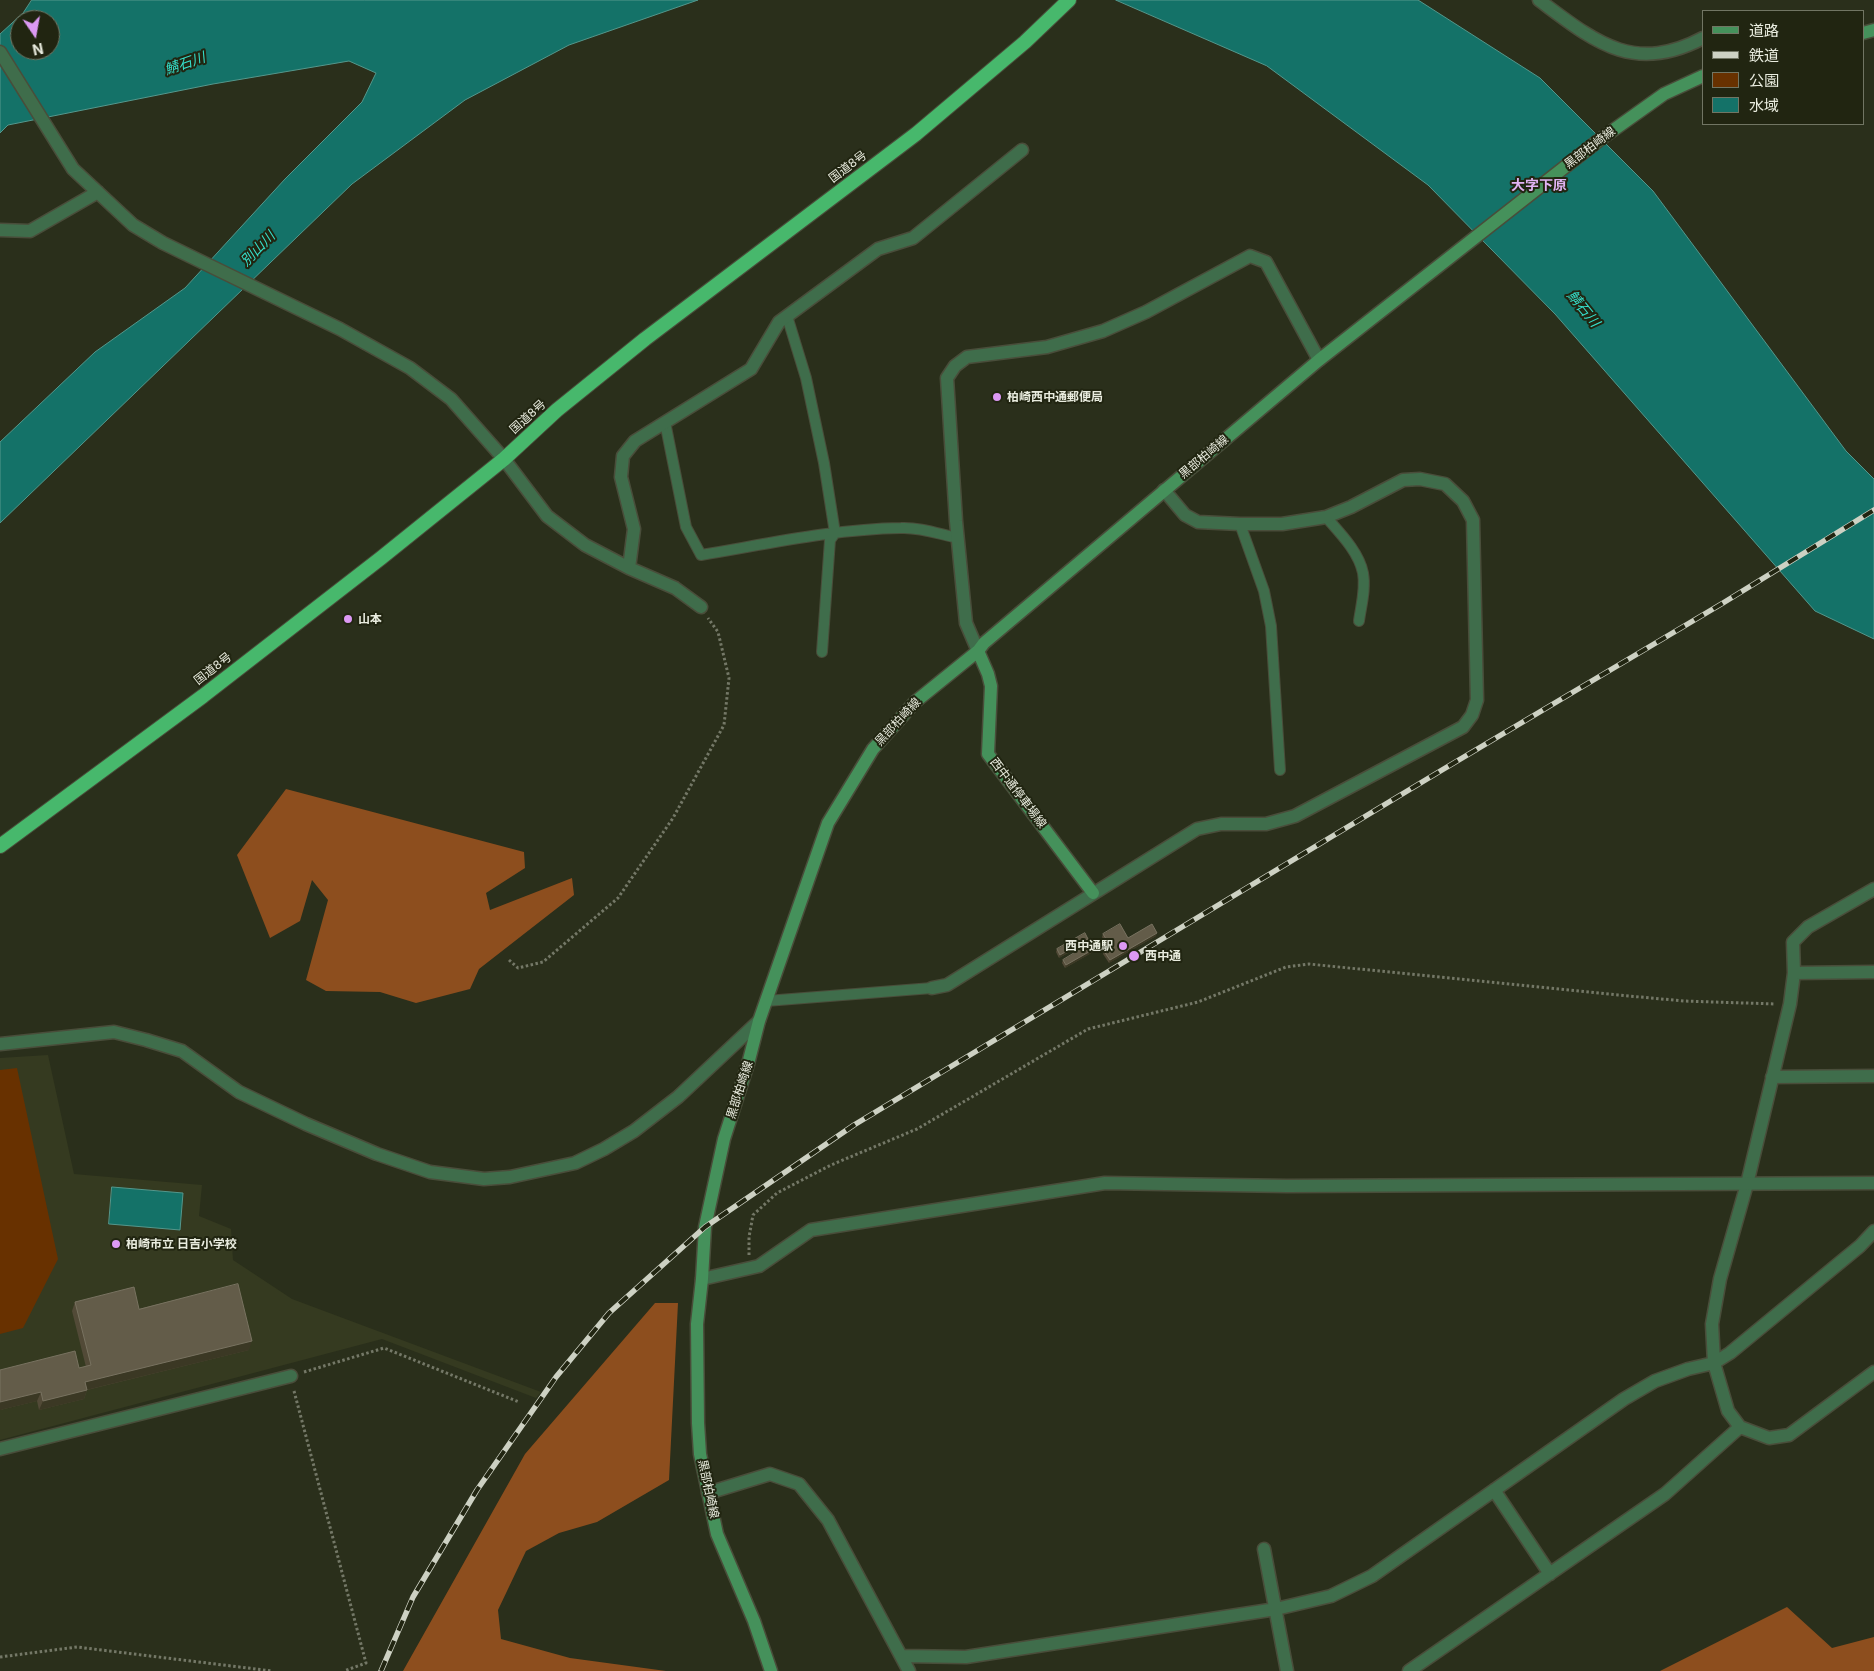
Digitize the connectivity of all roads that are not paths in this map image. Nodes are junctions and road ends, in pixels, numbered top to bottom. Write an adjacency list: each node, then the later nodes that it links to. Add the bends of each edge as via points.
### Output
1 (1068, 0): 12 (highway, 国道8号, via 1025,42 916,134 645,339)
2 (1539, 0): 3 (street, via 1607,46 1628,53 1660,53)
3 (1702, 38)
4 (0, 52): 7 (street, via 73,169)
5 (1698, 78): 10 (main road, 黒部柏崎線, via 1664,94 1598,141)
6 (1022, 150): 9 (street, via 913,238 878,248)
7 (98, 192): 8 (street, via 30,231); 12 (street, via 133,225 163,242 340,329 410,368 451,399)
8 (0, 230)
9 (787, 316): 11 (street, via 779,322 751,369); 16 (lane, via 808,388)
10 (1319, 360): 13 (main road, 黒部柏崎線); 17 (street, via 1266,262 1250,256 1103,332 1047,347 967,357 948,378)
11 (665, 422): 16 (lane, via 686,527 701,555); 18 (street, via 635,441 623,456 621,477 634,529)
12 (504, 458): 18 (street, via 547,516 585,545); 24 (highway, 国道8号, via 202,696)
13 (1164, 490): 15 (street, via 1185,515 1198,522); 21 (main road, 黒部柏崎線)
14 (1326, 517): 15 (street, via 1282,524); 20 (lane, via 1354,552 1363,573); 26 (street, via 1403,480 1420,478 1445,484 1463,501 1473,520 1477,700 1472,715 1463,727 1295,816 1266,824 1221,824 1197,829)
15 (1240, 524): 23 (lane, via 1264,591 1271,626)
16 (835, 533): 17 (lane, via 902,528); 22 (lane, via 830,540)
17 (958, 538): 21 (street, via 966,623)
18 (629, 568): 19 (street, via 674,588)
19 (701, 607)
20 (1358, 621)
21 (978, 651): 26 (main road, 西中通停車場線, via 991,686 988,754); 30 (main road, 黒部柏崎線, via 915,702 872,749 862,765 828,823)
22 (822, 652)
23 (1280, 770)
24 (0, 846)
25 (1874, 889): 28 (street, via 1808,926 1793,942)
26 (1093, 893): 29 (street, via 947,986)
27 (1874, 972): 28 (street)
28 (1794, 973): 34 (street, via 1790,1004)
29 (932, 988): 30 (lane)
30 (766, 1001): 31 (main road, 黒部柏崎線)
31 (759, 1021): 32 (street, via 678,1097 634,1131 576,1163 484,1179 430,1172 377,1154 239,1092 182,1051 146,1040 114,1032); 38 (main road, 黒部柏崎線, via 719,1157 705,1226)
32 (0, 1044)
33 (1874, 1076): 34 (street)
34 (1772, 1077): 36 (street)
35 (1874, 1183): 36 (street)
36 (1747, 1184): 38 (street, via 1287,1186 1106,1183 811,1230 759,1266); 39 (street, via 1720,1279 1712,1324)
37 (1874, 1231): 39 (street, via 1860,1246)
38 (702, 1279): 45 (main road, 黒部柏崎線, via 697,1324 698,1423)
39 (1714, 1363): 42 (street, via 1728,1411); 44 (street, via 1655,1380)
40 (1874, 1372): 42 (street, via 1789,1435 1769,1438)
41 (291, 1376): 43 (street)
42 (1740, 1427): 47 (street, via 1665,1494)
43 (0, 1449)
44 (1494, 1490): 47 (street); 48 (street, via 1372,1576 1332,1596)
45 (708, 1493): 49 (street, via 770,1474 800,1484 828,1520); 50 (main road, 黒部柏崎線, via 717,1534 754,1621)
46 (1264, 1549): 48 (street)
47 (1550, 1574): 53 (street)
48 (1276, 1610): 49 (street, via 966,1657); 52 (street)
49 (902, 1656): 51 (street)
50 (771, 1671)
51 (909, 1671)
52 (1287, 1671)
53 (1410, 1671)

